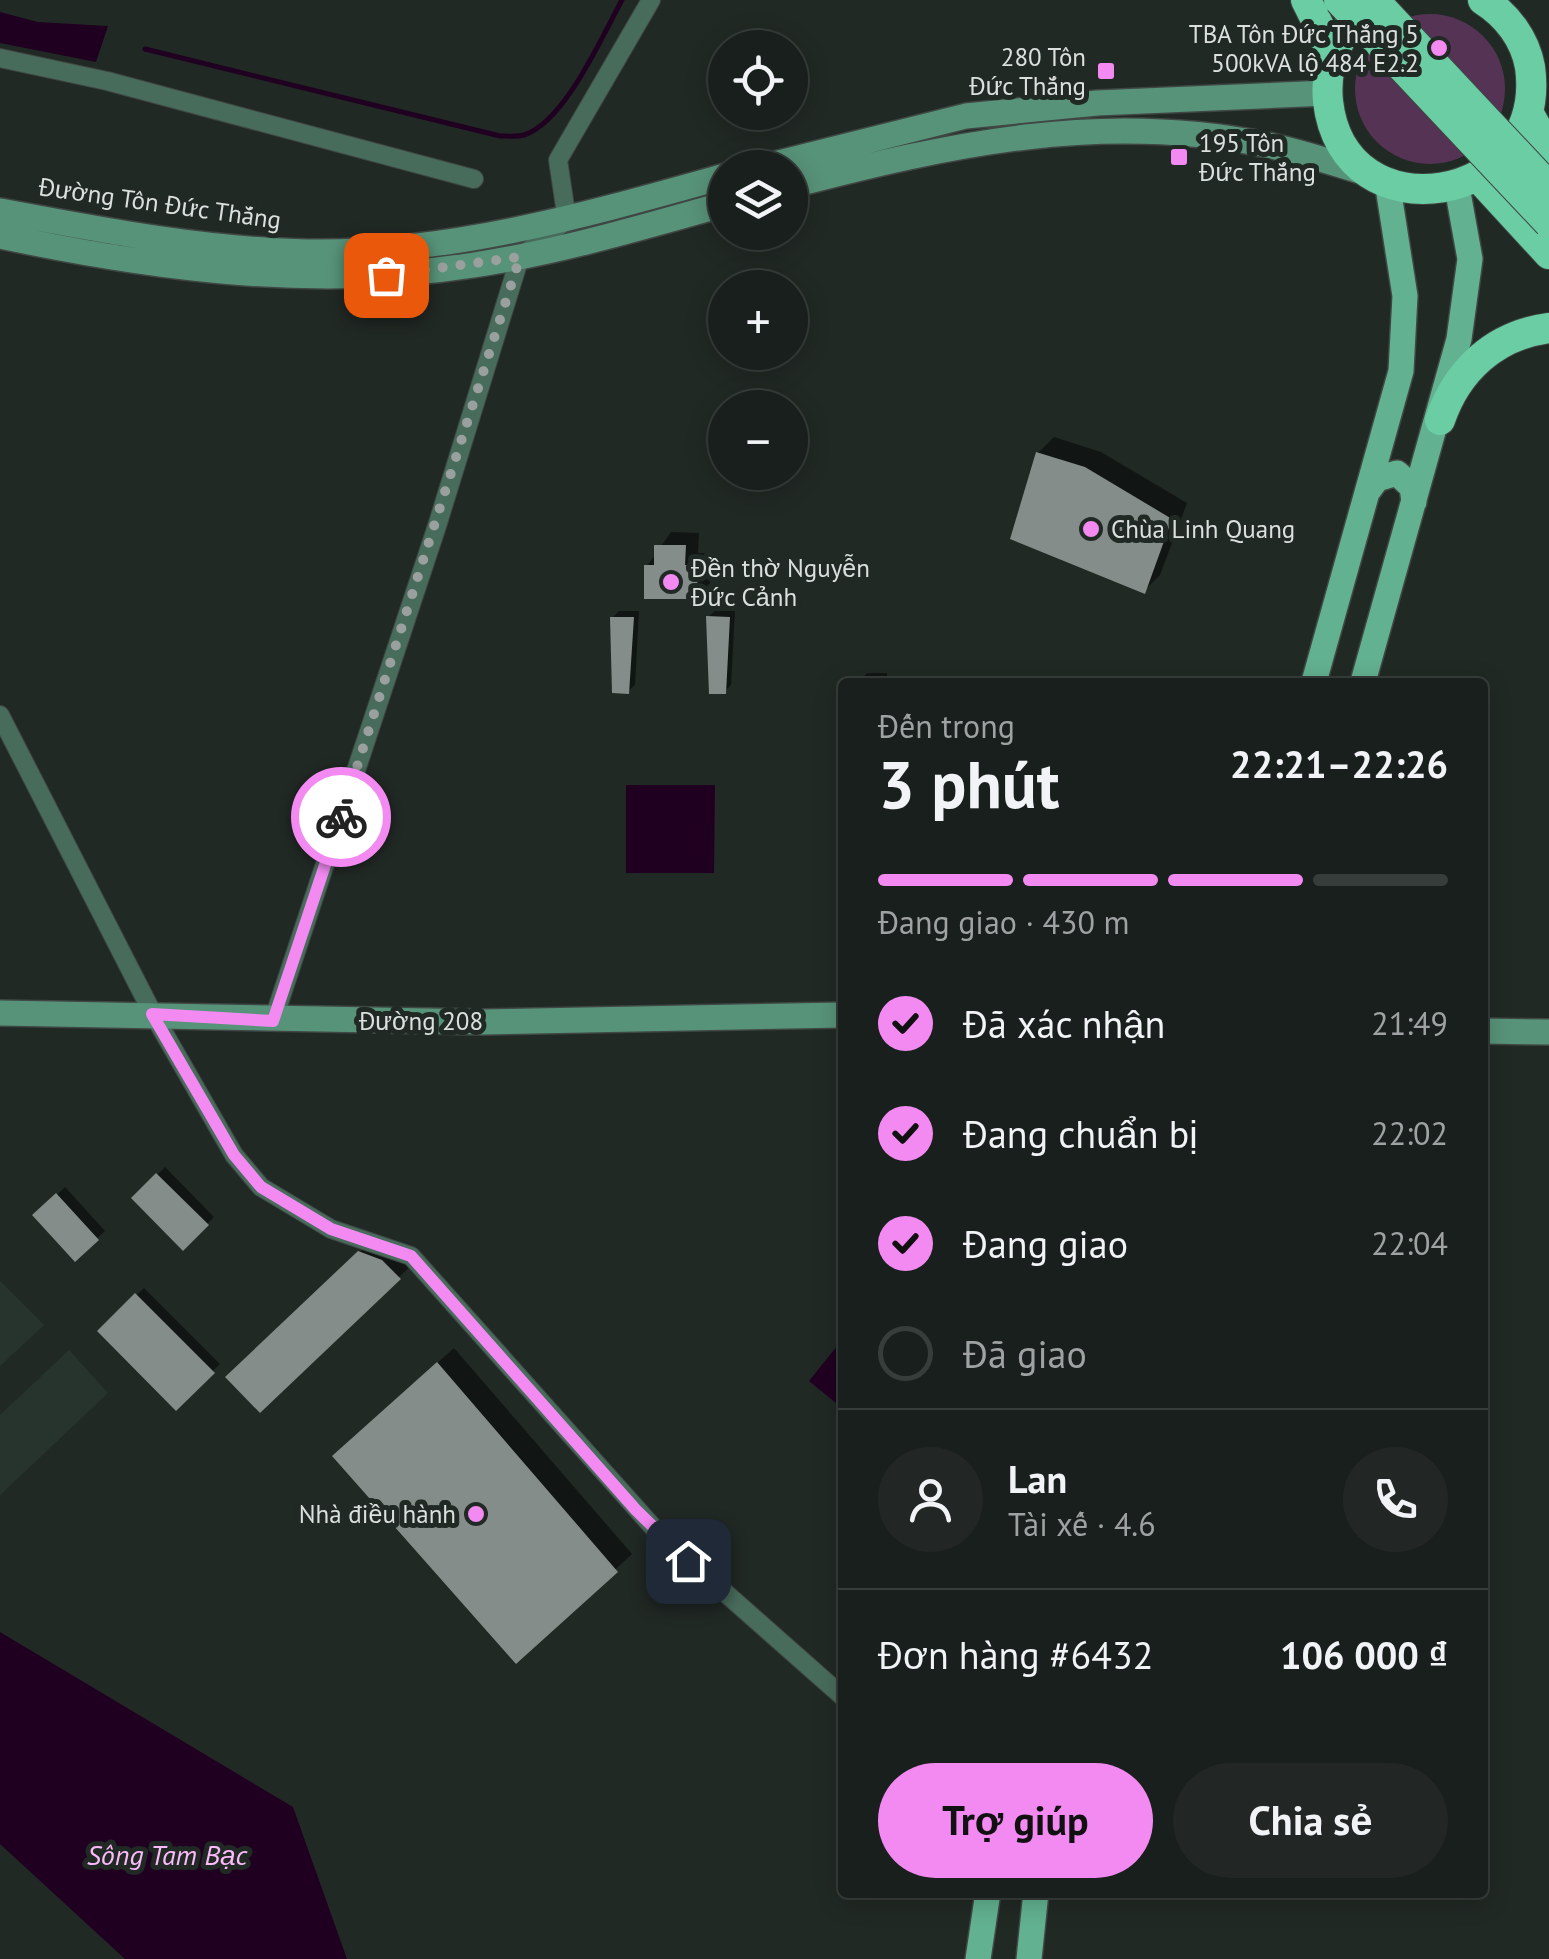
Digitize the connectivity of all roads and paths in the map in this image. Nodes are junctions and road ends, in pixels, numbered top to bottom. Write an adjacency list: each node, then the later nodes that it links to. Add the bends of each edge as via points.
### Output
1 (651, 0): 21 (street, via 558,160)
2 (1306, 0): 7 (highway)
3 (1339, 0): 22 (highway, bridge)
4 (1376, 0): 7 (highway, via 1352,21); 18 (highway, bridge)
5 (1482, 0): 8 (highway, via 1514,28)
6 (0, 58): 14 (street)
7 (1329, 63): 9 (highway)
8 (1541, 75): 10 (highway)
9 (1327, 94): 12 (main road, via 1096,103 966,116); 13 (highway, via 1339,137)
10 (1529, 114): 11 (highway); 17 (highway, via 1514,146)
11 (1549, 150)
12 (808, 156)
13 (1378, 178): 16 (main road, via 1269,145 1221,138 1046,132 974,141); 17 (highway, via 1421,190); 28 (main road, via 1402,270 1405,333 1396,395)
14 (474, 179)
15 (708, 181): 21 (main road, Đường Tôn Đức Thắng)
16 (808, 182)
17 (1468, 183): 24 (highway); 27 (main road, via 1470,259)
18 (1549, 187)
19 (708, 208): 25 (main road)
20 (0, 210): 21 (main road, Đường Tôn Đức Thắng, via 184,241 308,252 414,245)
21 (567, 220): 25 (street)
22 (1549, 223)
23 (0, 236): 25 (main road, via 152,265 268,275 386,275)
24 (1549, 254)
25 (520, 257): 36 (street)
26 (1549, 328): 27 (highway, via 1503,341 1475,362 1453,388)
27 (1440, 420): 29 (main road)
28 (1369, 490): 29 (main road, via 1377,479 1398,473 1412,487); 30 (main road)
29 (1414, 502): 31 (main road)
30 (1315, 678)
31 (1365, 678)
32 (0, 715): 34 (street)
33 (0, 1013): 34 (main road, Đường 208)
34 (152, 1014): 36 (main road, Đường 208); 39 (street, via 234,1155 261,1187 331,1229 411,1256 660,1536)
35 (838, 1015): 36 (main road, Đường 208)
36 (273, 1021)
37 (1488, 1031): 38 (main road)
38 (1549, 1032)
39 (838, 1692)
40 (987, 1898): 42 (main road)
41 (1035, 1898): 43 (main road)
42 (978, 1959)
43 (1030, 1959)

